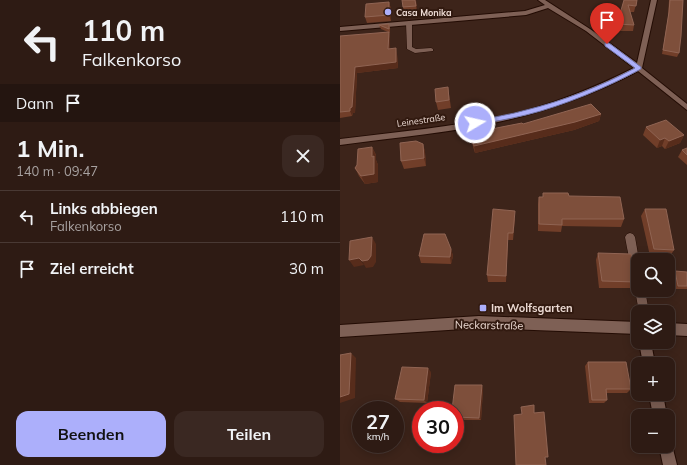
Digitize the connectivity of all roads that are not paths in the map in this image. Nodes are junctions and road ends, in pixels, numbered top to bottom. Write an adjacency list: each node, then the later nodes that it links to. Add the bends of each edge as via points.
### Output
1 (541, 0): 3 (street)
2 (654, 0): 7 (street)
3 (549, 6): 4 (street, via 526,13); 7 (street, via 586,28)
4 (409, 23): 5 (street); 6 (lane, via 409,48 415,51)
5 (340, 29)
6 (431, 50)
7 (639, 68): 8 (street); 9 (street, Leinestraße, via 560,102 526,113 490,121)
8 (687, 108)
9 (340, 142)
10 (630, 236): 11 (lane)
11 (633, 253)
12 (631, 328): 15 (street, Neckarstraße, via 479,322)
13 (675, 329): 14 (street)
14 (687, 330)
15 (340, 331)
16 (667, 453): 17 (street)
17 (670, 465)

